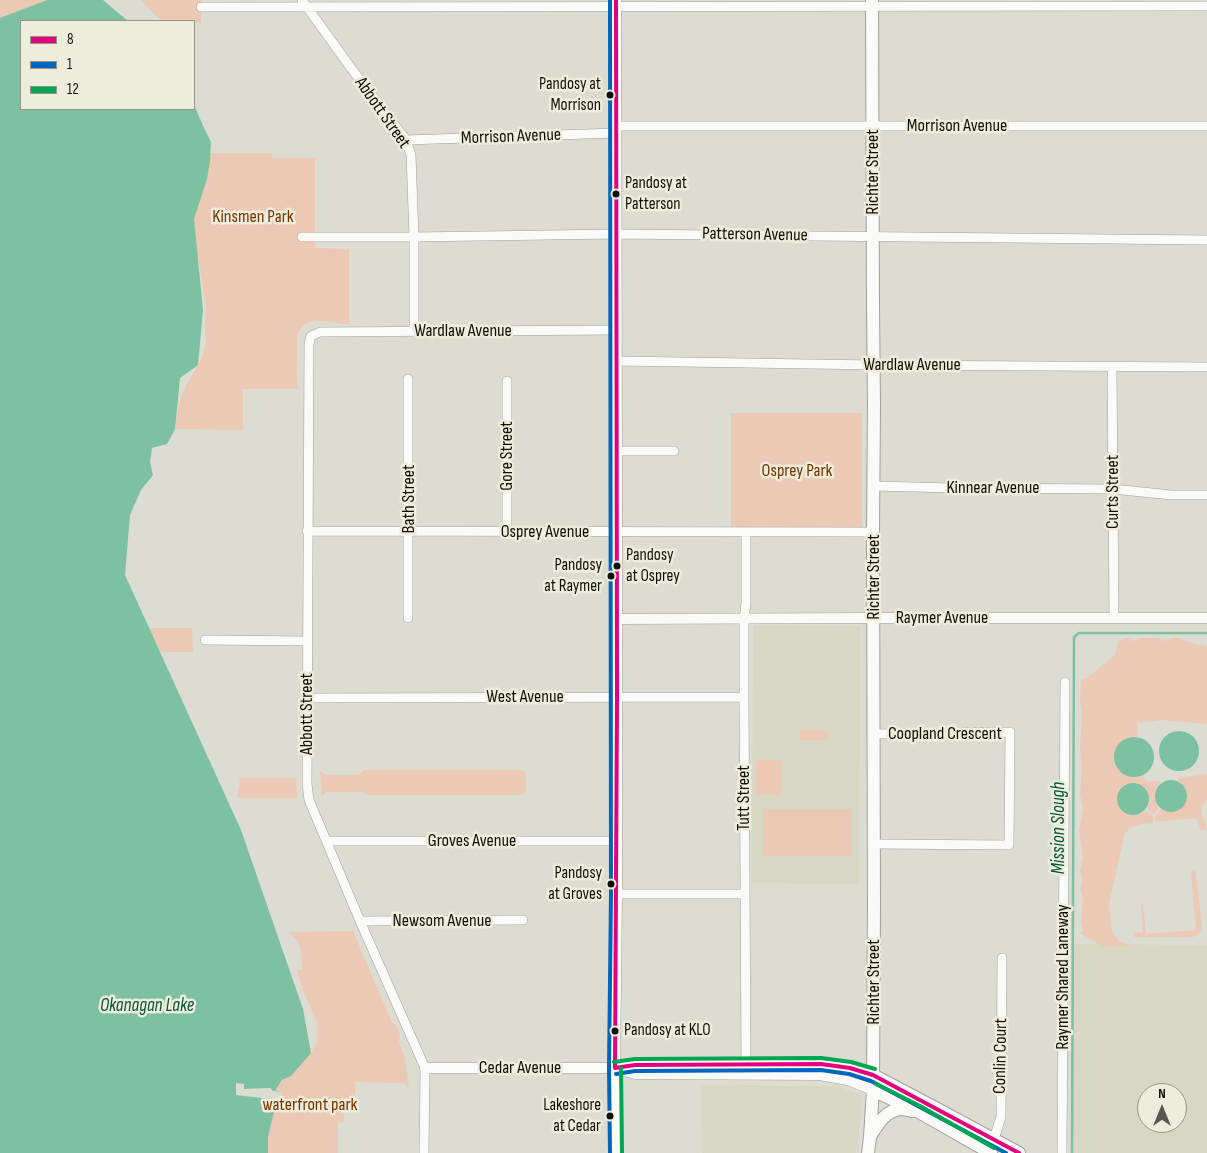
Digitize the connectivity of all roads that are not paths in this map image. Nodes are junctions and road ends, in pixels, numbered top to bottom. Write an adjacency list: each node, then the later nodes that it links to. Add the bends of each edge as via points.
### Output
1 (616, 3): 2 (street); 4 (street); 9 (street)
2 (872, 3): 5 (street); 7 (main road, Richter Street)
3 (304, 4): 4 (street); 6 (street); 10 (street, Abbott Street)
4 (461, 4)
5 (1207, 6)
6 (201, 7)
7 (872, 126): 8 (street, Morrison Avenue); 9 (street, Morrison Avenue); 12 (main road, Richter Street)
8 (1207, 126)
9 (616, 130): 10 (street, Morrison Avenue); 11 (street)
10 (406, 140): 14 (street, Abbott Street, via 411,155)
11 (616, 234): 12 (street, Patterson Avenue); 14 (street, Patterson Avenue); 16 (street)
12 (873, 236): 15 (street, Patterson Avenue); 20 (main road, Richter Street)
13 (302, 237): 14 (street, Patterson Avenue)
14 (414, 237): 17 (street, Abbott Street)
15 (1207, 240)
16 (617, 330): 17 (street, Wardlaw Avenue); 19 (street)
17 (414, 332): 18 (street, Wardlaw Avenue, via 320,332)
18 (311, 336): 30 (street, Abbott Street)
19 (617, 361): 20 (street, Wardlaw Avenue); 25 (street)
20 (874, 365): 21 (street, Wardlaw Avenue); 27 (main road, Richter Street)
21 (1112, 367): 22 (street, Wardlaw Avenue); 28 (street, Curts Street)
22 (1207, 367)
23 (408, 379): 31 (street, Bath Street)
24 (507, 381): 32 (street, Gore Street)
25 (617, 451): 26 (street); 33 (street)
26 (674, 451)
27 (874, 486): 28 (street, Kinnear Avenue); 34 (main road, Richter Street)
28 (1113, 489): 29 (street, Kinnear Avenue); 38 (street, Curts Street)
29 (1207, 495)
30 (308, 530): 31 (street, Osprey Avenue); 43 (street, Abbott Street)
31 (409, 531): 32 (street, Osprey Avenue); 36 (street, Bath Street)
32 (507, 531): 33 (street, Osprey Avenue)
33 (617, 532): 35 (street, Osprey Avenue); 40 (street)
34 (873, 532): 35 (street, Osprey Avenue); 37 (main road, Richter Street)
35 (746, 533): 41 (street, Tutt Street)
36 (408, 618)
37 (874, 618): 38 (street, Raymer Avenue); 41 (street, Raymer Avenue); 48 (main road, Richter Street)
38 (1114, 618): 39 (street, Raymer Avenue)
39 (1207, 618)
40 (617, 619): 41 (street, Raymer Avenue); 46 (street)
41 (744, 619): 45 (street, Tutt Street)
42 (205, 640): 43 (street)
43 (307, 641): 47 (street, Abbott Street)
44 (1065, 682): 70 (street, Raymer Shared Laneway)
45 (744, 696): 46 (street, West Avenue); 53 (street, Tutt Street)
46 (617, 697): 47 (street, West Avenue); 50 (street)
47 (307, 698): 49 (street, Abbott Street, via 308,800)
48 (874, 734): 51 (main road, Richter Street); 51 (street, Coopland Crescent, via 1010,732 1009,845)
49 (326, 841): 50 (street, Groves Avenue); 55 (street, Abbott Street)
50 (617, 841): 52 (street)
51 (874, 844): 60 (main road, Richter Street)
52 (617, 894): 53 (street); 59 (street)
53 (745, 894): 57 (street, Tutt Street)
54 (523, 920): 55 (street, Newsom Avenue)
55 (360, 922): 58 (street, Abbott Street)
56 (1002, 958): 64 (street, Conlin Court, via 1001,1117)
57 (746, 1064): 59 (street); 60 (street, via 821,1064)
58 (425, 1068): 59 (street, Cedar Avenue); 66 (street)
59 (615, 1068): 61 (street, via 634,1074 819,1075 848,1080); 67 (street)
60 (873, 1075): 61 (main road, Richter Street); 64 (main road)
61 (873, 1090): 62 (main road); 63 (main road, Richter Street)
62 (917, 1112): 63 (main road, via 900,1109 888,1114); 65 (main road)
63 (870, 1138): 68 (main road, Richter Street)
64 (995, 1139): 65 (street, Conlin Court); 69 (main road)
65 (990, 1152)
66 (424, 1153)
67 (616, 1153)
68 (868, 1153)
69 (1019, 1153)
70 (1062, 1153)

